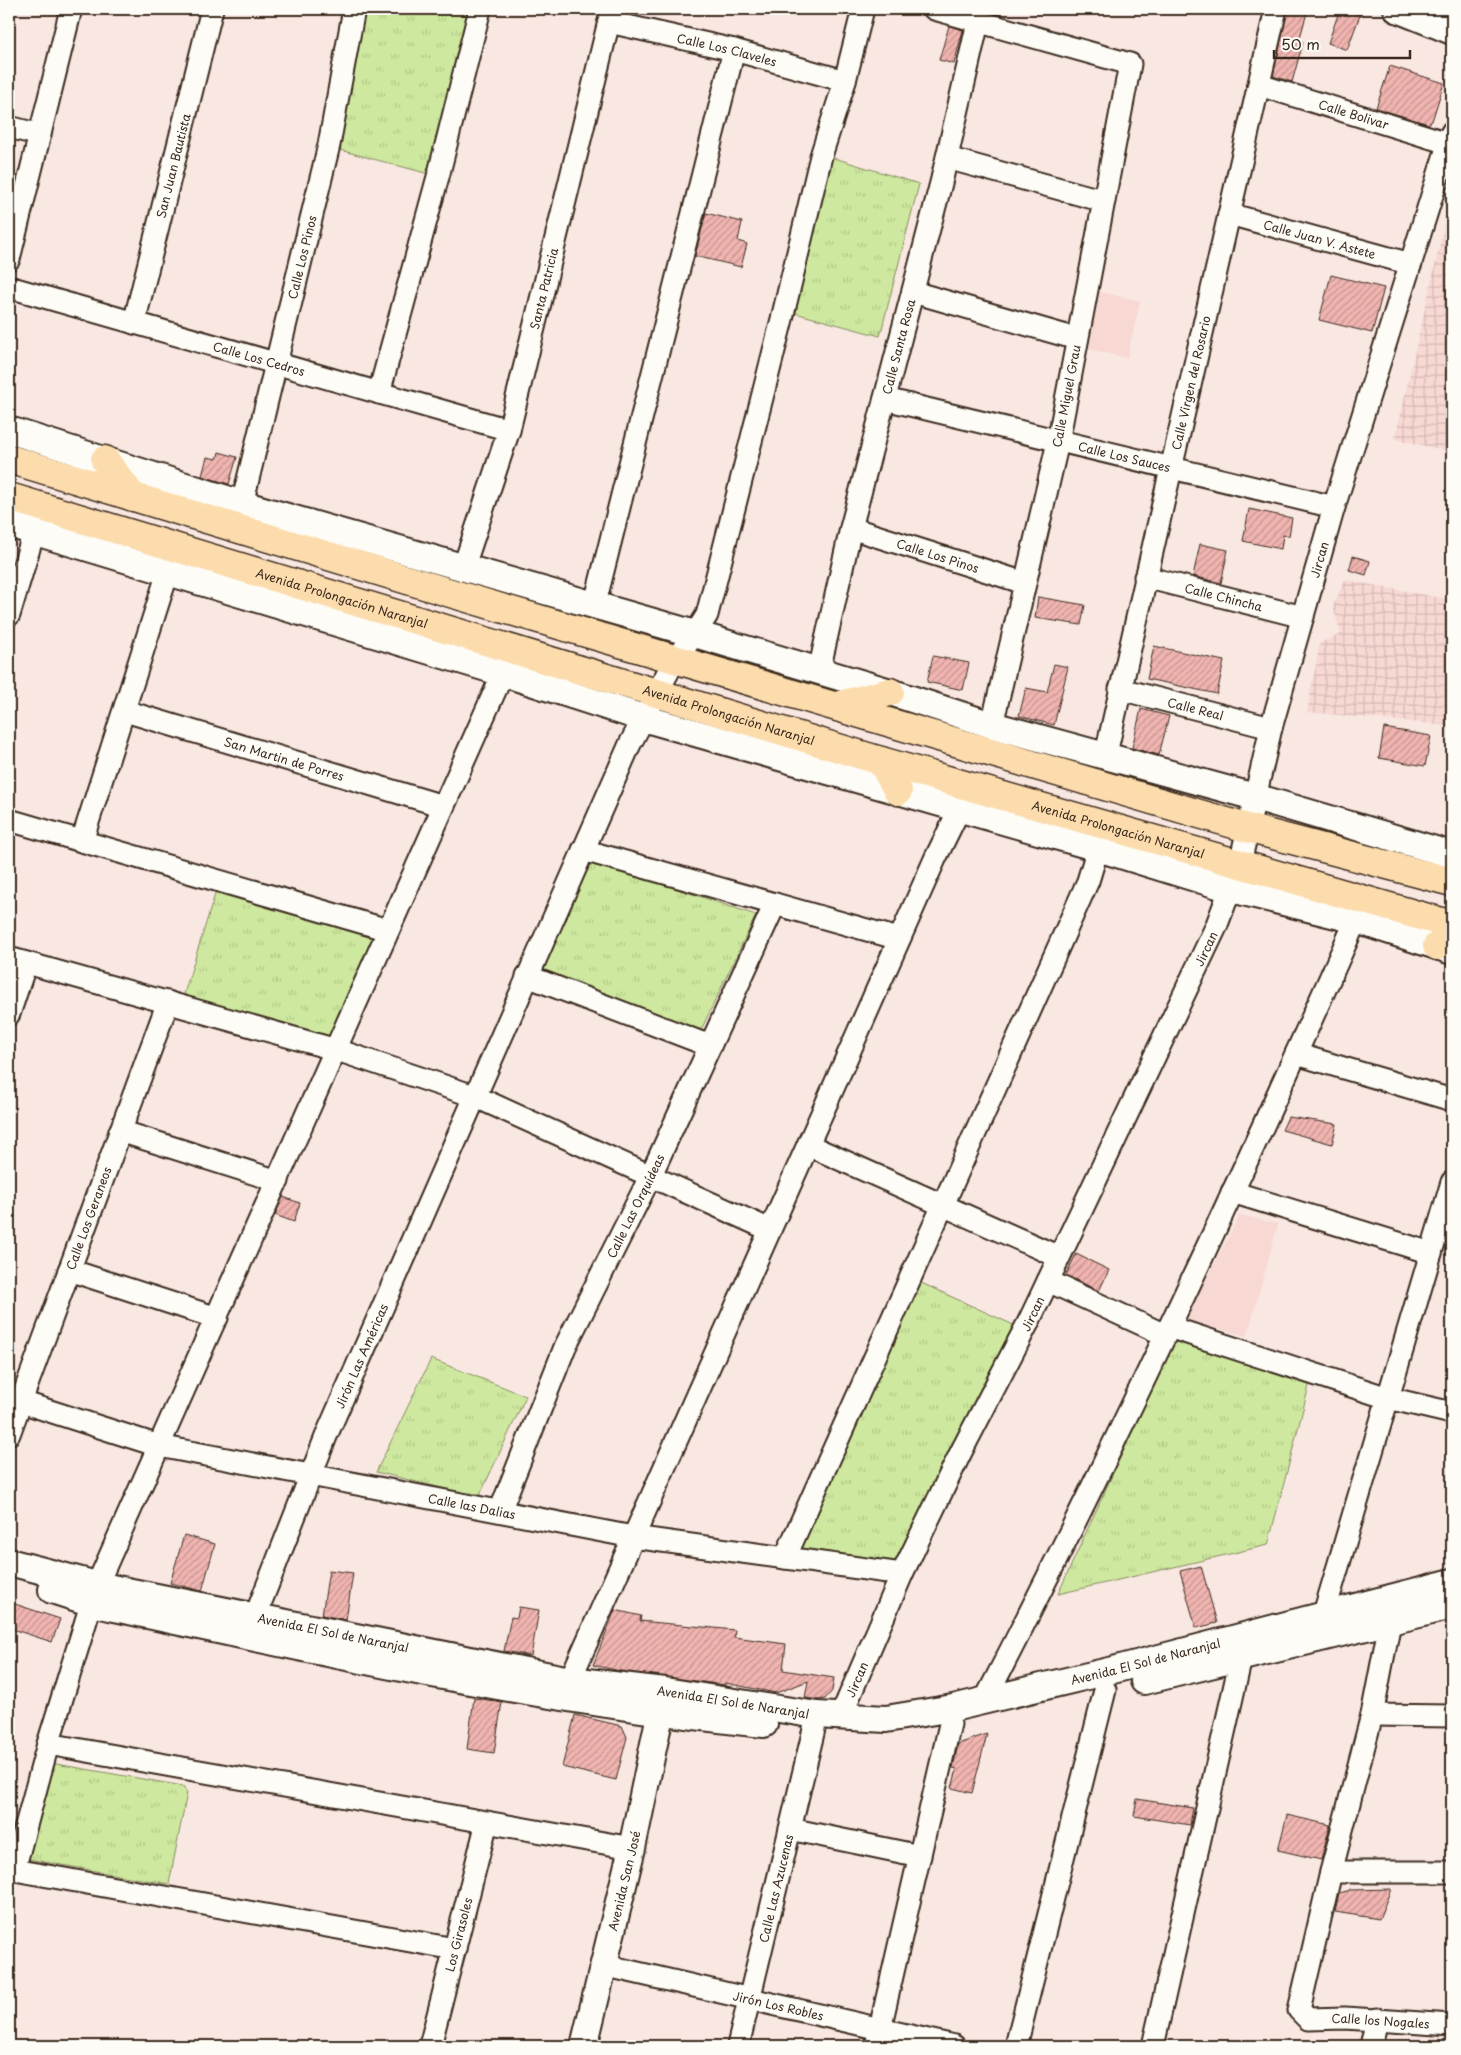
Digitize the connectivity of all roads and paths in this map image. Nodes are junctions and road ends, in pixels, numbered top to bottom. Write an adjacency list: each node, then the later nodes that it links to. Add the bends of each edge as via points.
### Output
1 (71, 9): 16 (street)
2 (212, 9): 25 (street, San Juan Bautista)
3 (354, 9): 27 (street, Calle Los Pinos, via 329,145)
4 (480, 9): 28 (street)
5 (863, 9): 13 (street, Jirón Las Américas)
6 (934, 9): 10 (street)
7 (1276, 9): 14 (street, Calle Virgen del Rosario)
8 (1397, 9): 11 (street)
9 (610, 15): 12 (street, Calle Los Claveles); 31 (street, Santa Patricia)
10 (978, 22): 18 (street, Calle Santa Rosa); 19 (street, Calle Miguel Grau, via 1130,64)
11 (1452, 31)
12 (734, 50): 13 (street, Calle Los Claveles); 47 (street)
13 (845, 81): 50 (street, Jirón Las Américas, via 821,156 706,615)
14 (1259, 85): 17 (street, Calle Bolivar); 20 (street, Calle Virgen del Rosario)
15 (9, 127): 16 (street)
16 (40, 135): 21 (street)
17 (1450, 138): 22 (street, Jircan)
18 (947, 158): 19 (street); 24 (street, Calle Santa Rosa)
19 (1104, 201): 26 (street, Calle Miguel Grau)
20 (1229, 214): 22 (street, Calle Juan V. Astete); 35 (street, Calle Virgen del Rosario)
21 (9, 259)
22 (1411, 264): 39 (street, Jircan)
23 (9, 287): 25 (street, Calle Los Cedros)
24 (913, 292): 26 (street); 29 (street, Calle Santa Rosa)
25 (134, 322): 27 (street, Calle Los Cedros)
26 (1078, 339): 32 (street, Calle Miguel Grau)
27 (276, 363): 28 (street, Calle Los Cedros); 38 (street, Calle Los Pinos)
28 (379, 392): 31 (street, Calle Los Cedros)
29 (885, 399): 32 (street, Calle Los Sauces); 41 (street, Calle Santa Rosa)
30 (9, 430): 34 (street)
31 (509, 430): 43 (street, Santa Patricia)
32 (1058, 442): 35 (street, Calle Los Sauces); 46 (street, Calle Miguel Grau)
33 (9, 459): 37 (main road)
34 (105, 460): 37 (main road); 38 (street)
35 (1171, 467): 39 (street, Calle Los Sauces); 45 (street, Calle Virgen del Rosario)
36 (9, 497): 56 (main road, Avenida Prolongación Naranjal)
37 (132, 497): 51 (main road)
38 (242, 504): 43 (street)
39 (1334, 507): 49 (street, Jircan)
40 (9, 524): 42 (street, Avenida Prolongación Naranjal)
41 (851, 528): 46 (street, Calle Los Pinos); 52 (street, Calle Santa Rosa)
42 (34, 532): 44 (street, Avenida Prolongación Naranjal); 48 (street)
43 (464, 566): 47 (street)
44 (168, 572): 53 (street, Avenida Prolongación Naranjal); 58 (street)
45 (1146, 577): 49 (street, Calle Chincha); 54 (street, Calle Virgen del Rosario)
46 (1025, 583): 60 (street, Calle Miguel Grau)
47 (594, 607): 50 (street)
48 (9, 615)
49 (1303, 617): 61 (street, Jircan)
50 (695, 634): 51 (street, Jirón Las Américas); 52 (street)
51 (675, 659): 56 (street, Jirón Las Américas); 57 (main road)
52 (819, 671): 55 (street)
53 (502, 673): 59 (street, Avenida Prolongación Naranjal); 66 (street)
54 (1120, 689): 61 (street, Calle Real); 62 (street, Calle Virgen del Rosario)
55 (890, 692): 57 (main road); 60 (street)
56 (658, 693): 59 (street, Jirón Las Américas); 63 (main road, Avenida Prolongación Naranjal)
57 (836, 706): 69 (main road)
58 (125, 710): 66 (street, San Martin de Porres); 70 (street)
59 (643, 718): 64 (street, Avenida Prolongación Naranjal); 72 (street, Jirón Las Américas)
60 (992, 725): 62 (street)
61 (1271, 728): 65 (street, Jircan)
62 (1105, 758): 65 (street)
63 (881, 761): 64 (main road); 74 (main road, Avenida Prolongación Naranjal)
64 (898, 790): 67 (street, Avenida Prolongación Naranjal)
65 (1255, 797): 69 (street, Jircan); 73 (street)
66 (443, 806): 79 (street)
67 (960, 808): 71 (street, Avenida Prolongación Naranjal); 80 (street)
68 (9, 820): 70 (street)
69 (1247, 828): 74 (street, Jircan); 75 (main road)
70 (82, 841): 79 (street)
71 (1098, 848): 76 (street, Avenida Prolongación Naranjal); 97 (street, via 1088,881)
72 (583, 850): 77 (street); 83 (street, Jirón Las Américas)
73 (1452, 856)
74 (1240, 863): 76 (street, Jircan); 81 (main road, Avenida Prolongación Naranjal)
75 (1452, 882)
76 (1231, 889): 78 (street, Avenida Prolongación Naranjal); 100 (street, Jircan)
77 (775, 904): 80 (street); 86 (street, Calle Las Orquídeas)
78 (1356, 920): 81 (street, Avenida Prolongación Naranjal); 88 (street)
79 (388, 930): 87 (street)
80 (899, 940): 92 (street)
81 (1448, 941)
82 (18, 961): 84 (street); 85 (street)
83 (527, 976): 86 (street); 89 (street, Jirón Las Américas)
84 (168, 1002): 87 (street); 91 (street, Calle Los Geraneos)
85 (9, 1014)
86 (710, 1046): 93 (street, Calle Las Orquídeas)
87 (337, 1050): 89 (street); 94 (street)
88 (1296, 1054): 90 (street); 96 (street)
89 (474, 1096): 93 (street); 110 (street, Jirón Las Américas)
90 (1452, 1100)
91 (120, 1131): 94 (street); 101 (street, Calle Los Geraneos)
92 (808, 1145): 97 (street); 98 (street)
93 (651, 1175): 98 (street); 111 (street, Calle Las Orquídeas, via 565,1347)
94 (278, 1181): 103 (street)
95 (1452, 1182): 99 (street)
96 (1232, 1192): 99 (street); 104 (street)
97 (942, 1205): 100 (street); 113 (street)
98 (770, 1230): 112 (street)
99 (1431, 1252): 105 (street)
100 (1059, 1258): 102 (street, Jircan)
101 (69, 1270): 103 (street); 106 (street, Calle Los Geraneos)
102 (1048, 1281): 104 (street); 115 (street, Jircan)
103 (216, 1318): 109 (street)
104 (1167, 1331): 105 (street); 126 (street)
105 (1388, 1398): 107 (street); 121 (street)
106 (15, 1401): 108 (street, Calle Los Geraneos); 109 (street, Calle las Dalias)
107 (1452, 1413)
108 (9, 1434)
109 (159, 1446): 110 (street, Calle las Dalias); 118 (street)
110 (310, 1476): 111 (street, Calle las Dalias); 120 (street, Jirón Las Américas)
111 (500, 1511): 112 (street, Calle las Dalias)
112 (633, 1536): 113 (street, Calle las Dalias); 124 (street)
113 (785, 1558): 115 (street, Calle las Dalias)
114 (9, 1562): 118 (street, Avenida El Sol de Naranjal)
115 (902, 1574): 130 (street, Jircan)
116 (9, 1576): 118 (street, Avenida El Sol de Naranjal)
117 (1452, 1582): 121 (street, Avenida El Sol de Naranjal)
118 (95, 1594): 120 (street, Avenida El Sol de Naranjal); 127 (street, Avenida El Sol de Naranjal, via 383,1666); 133 (street)
119 (1452, 1606): 122 (street, Avenida El Sol de Naranjal)
120 (255, 1617): 124 (street, Avenida El Sol de Naranjal)
121 (1323, 1617): 126 (street, Avenida El Sol de Naranjal)
122 (1390, 1622): 123 (street, Avenida El Sol de Naranjal); 128 (street)
123 (1241, 1658): 125 (street, Avenida El Sol de Naranjal); 152 (street)
124 (570, 1680): 127 (street, Avenida El Sol de Naranjal)
125 (1105, 1690): 131 (street, Avenida El Sol de Naranjal); 151 (street)
126 (985, 1700): 130 (street, Avenida El Sol de Naranjal, via 886,1719)
127 (663, 1702): 130 (street, Avenida El Sol de Naranjal); 132 (street, Avenida El Sol de Naranjal); 136 (street, Avenida San José)
128 (1372, 1715): 129 (street); 139 (street)
129 (1452, 1716)
130 (840, 1718)
131 (950, 1724): 132 (street, Avenida El Sol de Naranjal, via 870,1736); 137 (street)
132 (814, 1729): 135 (street, Calle Las Azucenas)
133 (48, 1744): 134 (street); 138 (street)
134 (487, 1822): 136 (street); 141 (street, Los Girasoles)
135 (790, 1829): 137 (street); 143 (street, Calle Las Azucenas)
136 (632, 1848): 142 (street, Avenida San José)
137 (920, 1856): 146 (street)
138 (11, 1869): 141 (street)
139 (1331, 1872): 140 (street); 144 (street, Calle los Nogales, via 1299,2010 1308,2019)
140 (1452, 1872)
141 (455, 1949): 147 (street, Los Girasoles)
142 (603, 1965): 143 (street, Jirón Los Robles); 148 (street, Avenida San José)
143 (750, 1998): 146 (street, Jirón Los Robles); 149 (street, Calle Las Azucenas)
144 (1377, 2020): 145 (street, Calle los Nogales); 153 (street)
145 (1452, 2025)
146 (878, 2037): 150 (street, Jirón Los Robles)
147 (430, 2046)
148 (584, 2046)
149 (738, 2046)
150 (954, 2046)
151 (1016, 2046)
152 (1153, 2046)
153 (1370, 2046)

